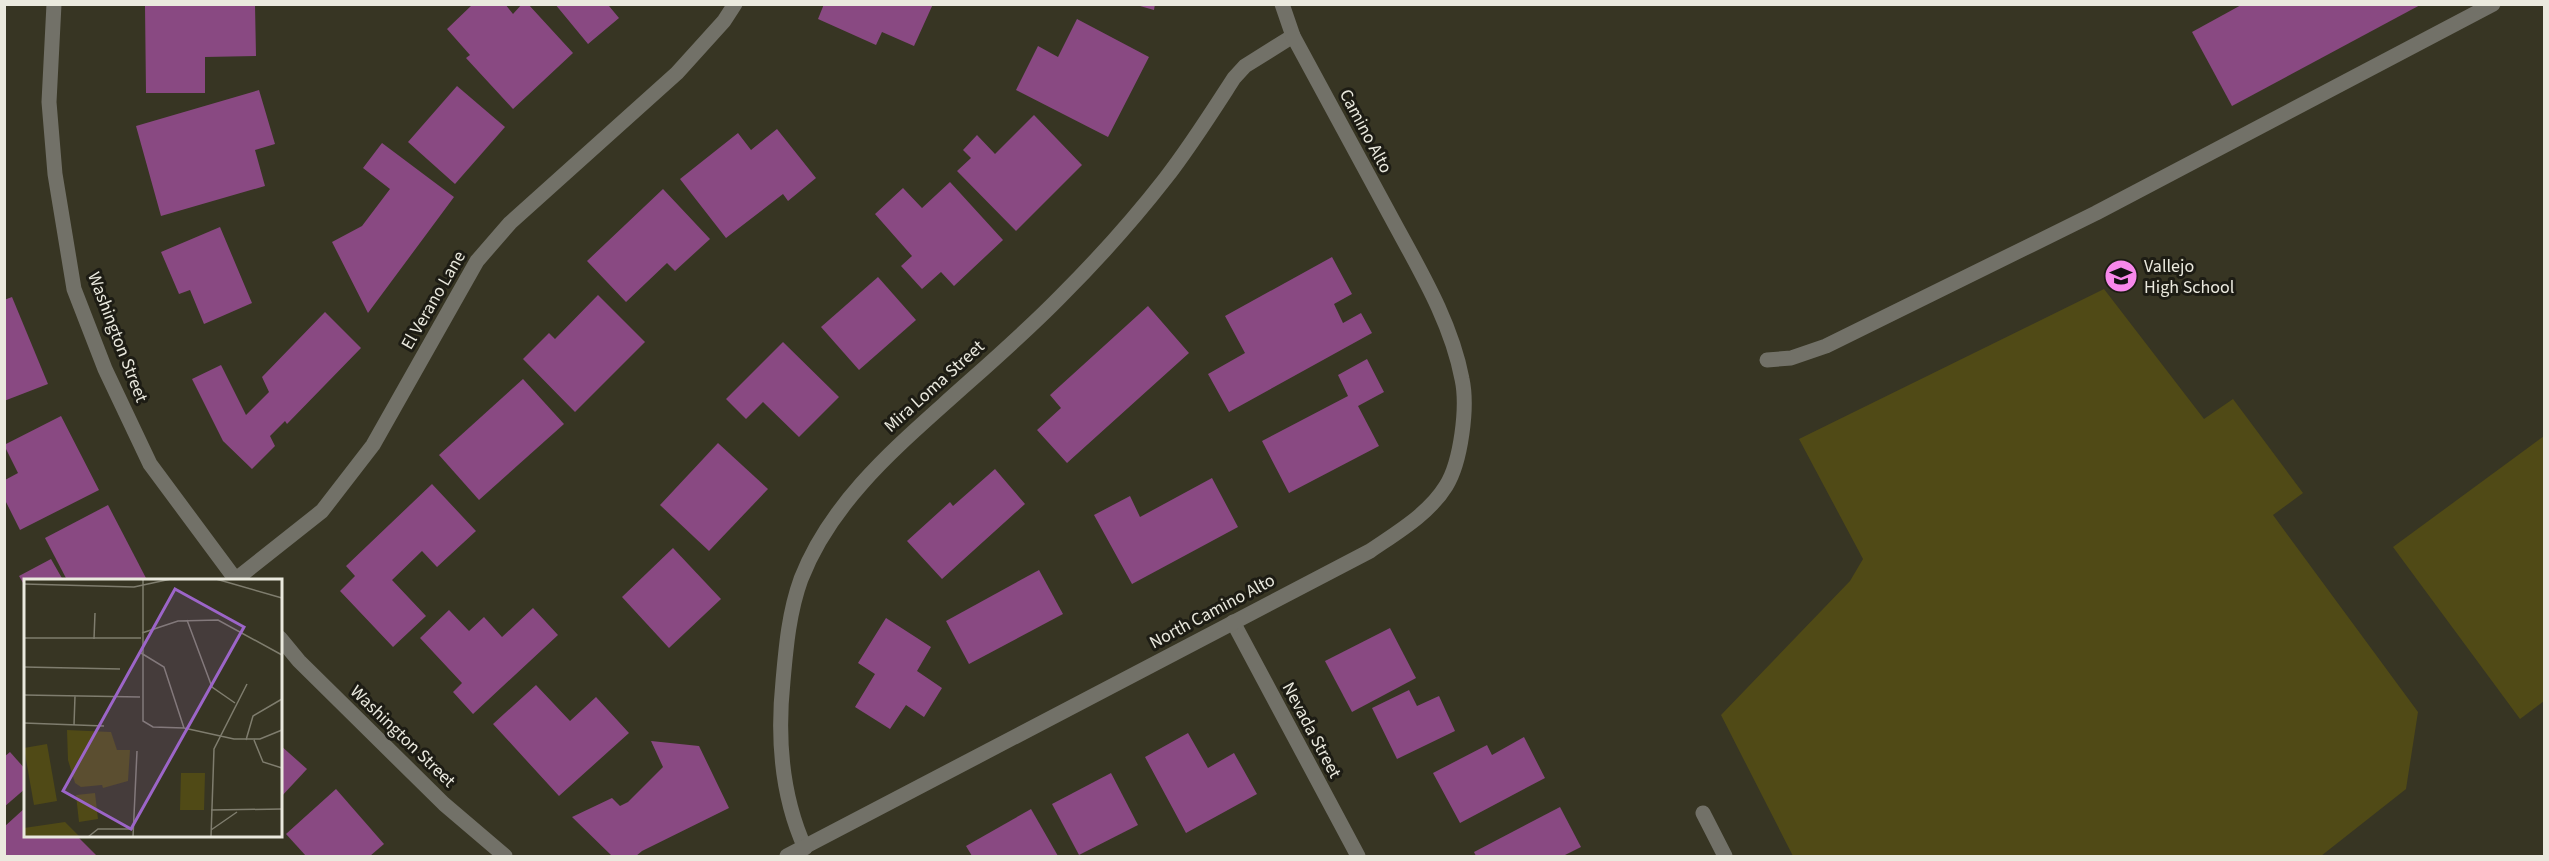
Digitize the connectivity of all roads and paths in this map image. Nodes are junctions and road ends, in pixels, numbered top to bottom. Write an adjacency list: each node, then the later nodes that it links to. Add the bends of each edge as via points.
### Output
1 (54, 4): 8 (street, Washington Street, via 49,102 55,174 75,289 105,369 150,464)
2 (735, 4): 9 (street, El Verano Lane, via 677,73 510,223 477,261 373,445 322,511)
3 (1282, 4): 5 (street, Camino Alto)
4 (2493, 4): 7 (street, via 2097,213 1826,346 1791,358)
5 (1293, 36): 6 (street, Camino Alto); 13 (street, Mira Loma Street, via 1245,66 1166,178 1098,257 1060,297 885,457 855,490 815,550 793,606 781,701 784,783 792,820)
6 (1421, 274): 10 (street, North Camino Alto, via 1453,343 1463,381 1458,452 1446,487 1419,516 1370,550)
7 (1767, 360)
8 (235, 579)
9 (237, 579)
10 (1233, 622): 13 (street, North Camino Alto); 16 (street, Nevada Street)
11 (282, 640): 14 (street, Washington Street, via 444,804)
12 (1703, 813): 17 (street)
13 (805, 848): 15 (street, North Camino Alto)
14 (505, 856)
15 (787, 856)
16 (1358, 856)
17 (1725, 856)

